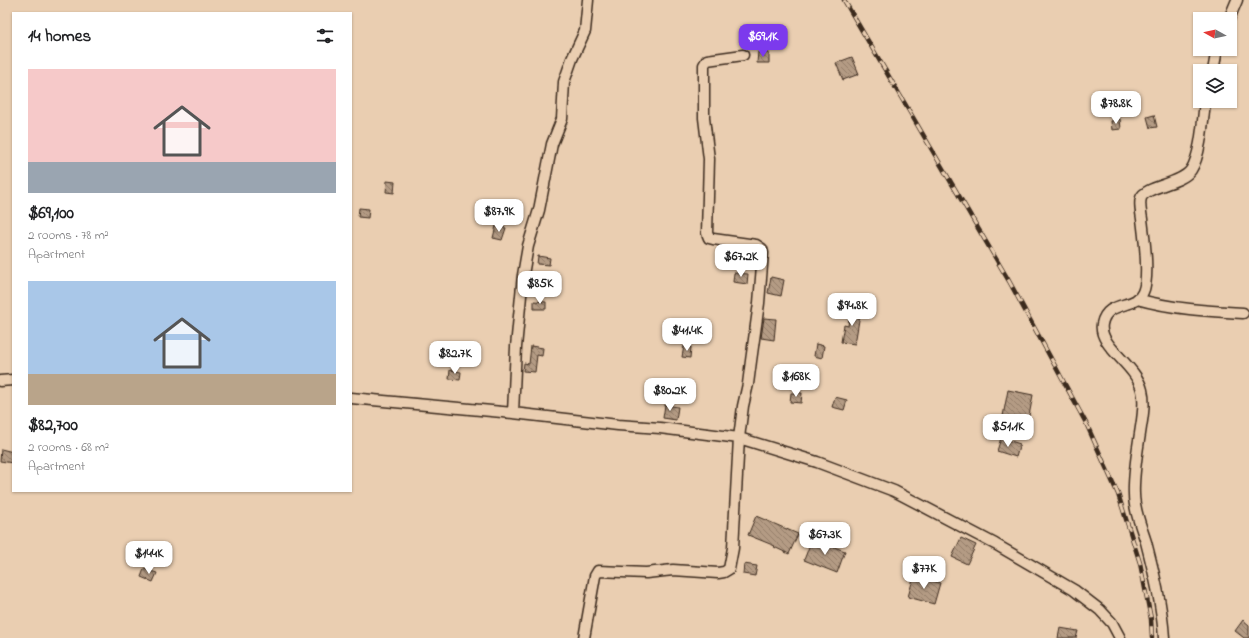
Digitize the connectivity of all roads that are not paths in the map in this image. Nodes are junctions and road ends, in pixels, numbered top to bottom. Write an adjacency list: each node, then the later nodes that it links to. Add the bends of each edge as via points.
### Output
1 (588, 0): 11 (street, via 585,31 564,82 562,120 552,144 540,210 528,246 516,347)
2 (1237, 0): 3 (street)
3 (1232, 12)
4 (743, 55): 12 (street, via 707,60 704,72 704,118 709,159 707,234 713,239 756,245 763,253 759,303)
5 (1204, 108): 6 (street, via 1201,135 1192,169 1176,181 1147,190 1142,196 1140,204 1146,274 1144,291)
6 (1137, 299): 7 (street, via 1167,307); 15 (street, via 1109,311 1101,329 1105,341 1135,374 1143,395 1134,494 1156,583)
7 (1243, 313)
8 (12, 380): 9 (street)
9 (0, 381)
10 (352, 398): 11 (street)
11 (513, 413): 12 (street)
12 (739, 438): 13 (street, via 733,548 729,569 718,573 673,570 646,573 598,572 595,576); 14 (street, via 817,462 894,491 961,526 1074,590 1100,610 1112,623)
13 (584, 638)
14 (1120, 638)
15 (1164, 638)

